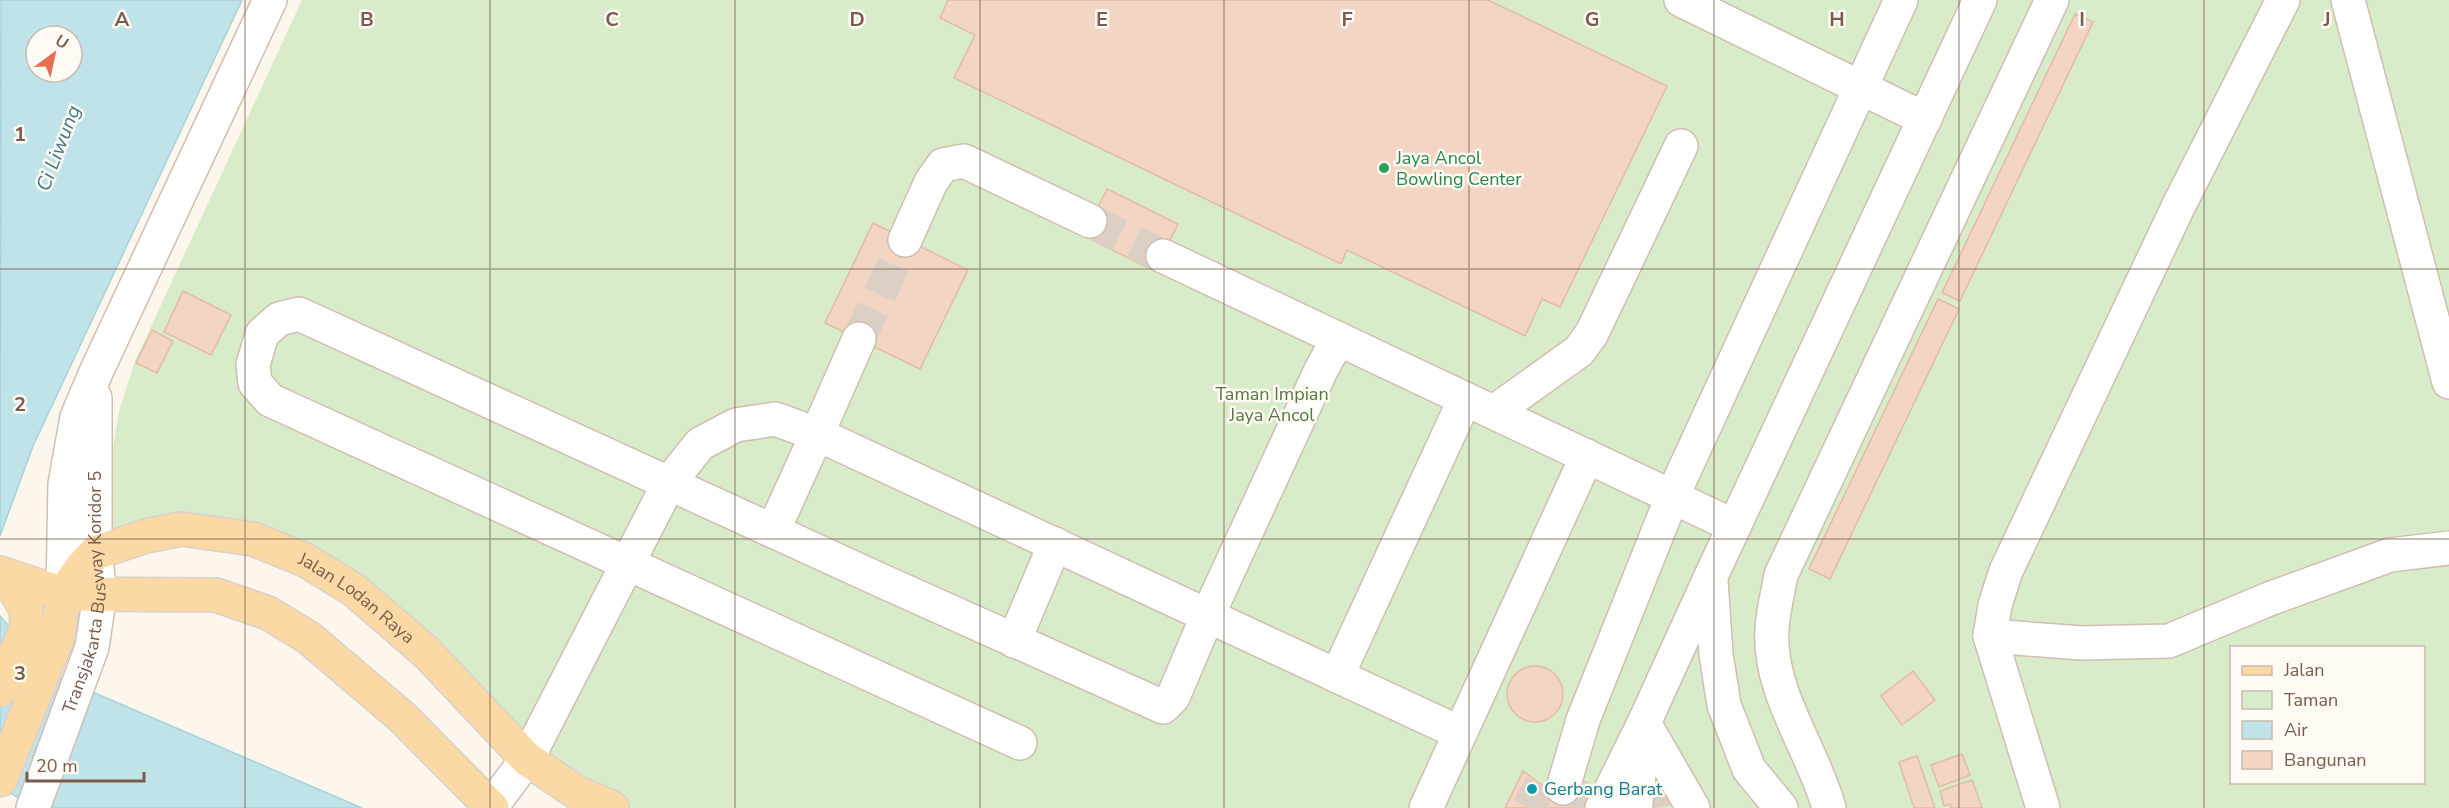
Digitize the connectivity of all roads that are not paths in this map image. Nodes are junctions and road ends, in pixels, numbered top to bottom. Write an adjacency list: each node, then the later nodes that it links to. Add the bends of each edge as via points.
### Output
1 (270, 0): 16 (street, Transjakarta Busway Koridor 5)
2 (1681, 0): 8 (street)
3 (1901, 0): 8 (street)
4 (1980, 0): 9 (street)
5 (2052, 0): 51 (street, via 1781,575 1772,631 1775,665)
6 (2283, 0): 34 (street, via 2178,207 2011,560 1995,605)
7 (2348, 0): 17 (street)
8 (1861, 86): 9 (street); 22 (street)
9 (1926, 119): 23 (street)
10 (1681, 146): 18 (street, via 1592,333 1579,351)
11 (1090, 221): 12 (street, via 964,161 943,165 931,182)
12 (905, 240)
13 (1163, 256): 15 (street)
14 (859, 339): 19 (street)
15 (1338, 339): 18 (street); 33 (street)
16 (96, 370): 27 (street, Transjakarta Busway Koridor 5); 31 (street, Transjakarta Busway Koridor 5, via 77,417 65,484)
17 (2449, 382)
18 (1479, 406): 20 (street); 36 (street)
19 (817, 434): 21 (street, via 775,419 736,425 700,444); 24 (street); 25 (street)
20 (1587, 456): 22 (street); 39 (street)
21 (669, 483): 24 (street); 28 (street); 28 (street, via 299,314 279,319 262,334 253,365 255,383 270,400)
22 (1672, 496): 23 (street); 43 (street, via 1583,720)
23 (1734, 526): 30 (street)
24 (773, 531): 35 (street)
25 (1055, 544): 33 (street); 35 (street)
26 (2449, 548): 34 (street, via 2390,555 2169,641 2082,643)
27 (95, 553): 31 (main road); 32 (street, Transjakarta Busway Koridor 5); 41 (main road, Jalan Lodan Raya, via 181,530 253,539 305,560 354,590 426,652)
28 (627, 565): 40 (street); 41 (street)
29 (3, 574): 31 (main road); 37 (main road, via 26,609 27,627)
30 (1710, 576): 38 (street); 50 (street, via 1724,705 1749,768)
31 (63, 594): 32 (main road); 42 (main road, via 58,636)
32 (100, 594): 45 (street, Transjakarta Busway Koridor 5, via 92,647); 46 (main road, via 216,595 268,613 309,638 402,717)
33 (1207, 616): 35 (street, via 1173,697 1163,707); 36 (street)
34 (1990, 636): 52 (street)
35 (1014, 641)
36 (1337, 676): 39 (street)
37 (0, 690)
38 (1644, 723): 43 (street); 44 (street); 49 (street)
39 (1460, 733): 48 (street)
40 (1020, 743)
41 (527, 759): 46 (street); 47 (main road, Jalan Lodan Raya, via 576,792)
42 (0, 780)
43 (1573, 791)
44 (1636, 803)
45 (33, 808)
46 (492, 808)
47 (612, 808)
48 (1426, 808)
49 (1693, 808)
50 (1781, 808)
51 (1829, 808)
52 (2043, 808)

